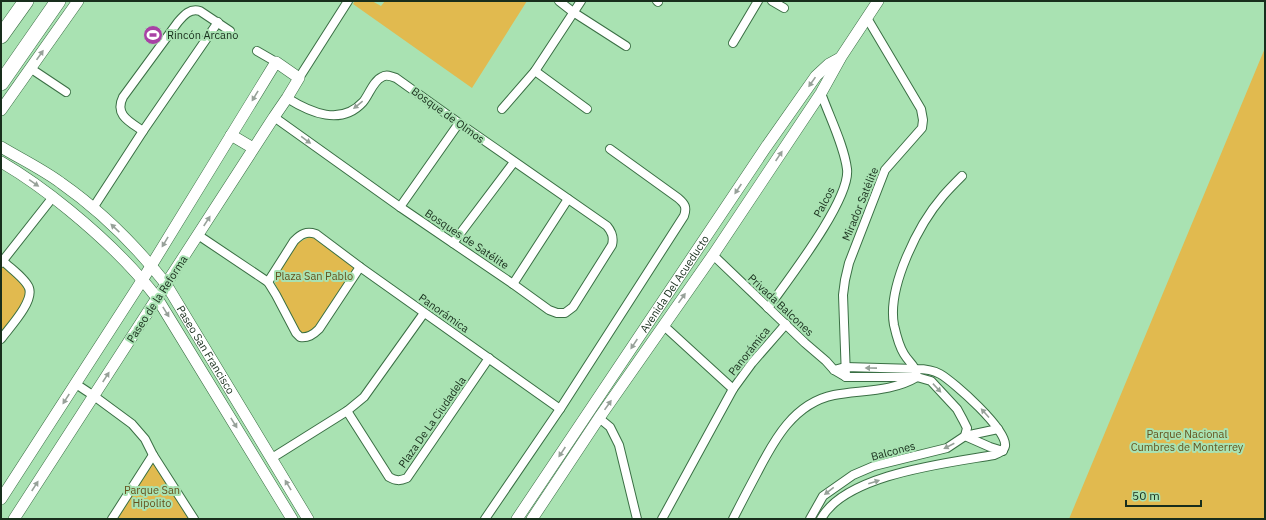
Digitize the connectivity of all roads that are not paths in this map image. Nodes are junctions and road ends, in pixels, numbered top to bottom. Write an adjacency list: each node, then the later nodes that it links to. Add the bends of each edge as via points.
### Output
1 (58, 1): 25 (highway)
2 (78, 1): 22 (street, one-way to 2)
3 (348, 1): 24 (street)
4 (559, 1): 11 (street)
5 (581, 1): 11 (street)
6 (758, 1): 17 (street)
7 (772, 1): 10 (street)
8 (878, 1): 13 (street, Avenida Del Acueducto)
9 (26, 2): 12 (highway); 16 (highway)
10 (784, 8)
11 (573, 12): 18 (street); 23 (street)
12 (1, 16)
13 (866, 18): 20 (street, Avenida Del Acueducto); 64 (street, Mirador Satélite, via 921,109 923,120 922,128 884,170 849,263 843,295)
14 (218, 22): 15 (street); 34 (street); 34 (street, via 200,11 195,10 186,14 123,97 119,108 123,116)
15 (230, 31)
16 (1, 36)
17 (733, 43)
18 (626, 46)
19 (258, 51): 21 (street)
20 (841, 58): 27 (street, Avenida Del Acueducto); 86 (street, Avenida Del Acueducto, one-way to 86, via 829,64 816,76 766,147)
21 (276, 62): 24 (street); 35 (street, Paseo de la Reforma, one-way to 35)
22 (30, 68): 26 (street); 31 (street)
23 (535, 71): 29 (street); 30 (street)
24 (299, 78): 28 (street, Paseo de la Reforma)
25 (1, 83)
26 (66, 92)
27 (821, 94): 49 (street, Avenida Del Acueducto, one-way to 27); 58 (street, Palcos, via 843,152 847,170 844,190 815,240)
28 (287, 98): 32 (street, Paseo de la Reforma); 33 (street, Bosque de Olmos, one-way to 28, via 389,75 379,79 363,101 355,109 344,114 330,116 312,111)
29 (502, 109)
30 (586, 109)
31 (1, 110)
32 (274, 117): 37 (street, Paseo de la Reforma); 44 (street, Bosques de Satélite, one-way to 44)
33 (459, 123): 40 (street, Bosque de Olmos); 44 (street)
34 (143, 131): 45 (street)
35 (231, 135): 37 (street); 51 (street, Paseo de la Reforma, one-way to 51)
36 (1, 147): 45 (street, Paseo San Francisco, via 60,182)
37 (254, 148): 47 (street, Paseo de la Reforma, one-way to 37)
38 (610, 149): 71 (street, via 678,198 686,209 684,216)
39 (1, 162): 42 (street, Paseo San Francisco, one-way to 42)
40 (514, 162): 43 (street, Bosque de Olmos); 48 (street)
41 (962, 176): 66 (street, via 942,197 920,229 897,284 894,324 904,353)
42 (53, 197): 50 (street); 53 (street, Paseo San Francisco, via 99,234)
43 (568, 199): 46 (street, Bosque de Olmos); 56 (street)
44 (400, 207): 48 (street, Bosques de Satélite)
45 (93, 208): 51 (street, Paseo San Francisco, one-way to 45)
46 (607, 226): 56 (street, Bosques de Satélite, via 613,238 612,245 573,307 565,313 549,310)
47 (198, 235): 54 (street); 55 (street, Paseo de la Reforma)
48 (453, 243): 56 (street, Bosques de Satélite)
49 (713, 255): 58 (street, Privada Balcones); 61 (street, Avenida Del Acueducto, one-way to 49)
50 (2, 262): 62 (street, via 25,282 30,294 27,304)
51 (152, 265): 53 (street, Paseo de la Reforma); 55 (street, Paseo San Francisco)
52 (360, 267): 54 (street, Panorámica, via 310,232 294,241); 54 (street, via 319,329 306,338 296,333); 59 (street, Panorámica)
53 (143, 280): 57 (street, Paseo San Francisco); 68 (street, Paseo de la Reforma)
54 (268, 282)
55 (166, 284): 57 (street, Paseo de la Reforma); 78 (street, Paseo San Francisco)
56 (513, 284)
57 (157, 298): 70 (street, Paseo de la Reforma, one-way to 57); 83 (street, Paseo San Francisco, one-way to 83)
58 (768, 308): 60 (street, Privada Balcones)
59 (424, 313): 63 (street, Panorámica); 72 (street, via 364,397)
60 (786, 324): 65 (street, Privada Balcones); 69 (street, Panorámica)
61 (662, 325): 69 (street); 73 (street, Avenida Del Acueducto, one-way to 61)
62 (1, 339)
63 (489, 358): 71 (street, Panorámica); 72 (street, Plaza De La Ciudadela, via 408,478 396,481 389,477)
64 (845, 367): 65 (street); 66 (street, one-way to 64); 67 (street, Mirador Satélite)
65 (834, 370): 67 (street, Privada Balcones)
66 (916, 373): 67 (street); 74 (street, one-way to 66, via 983,410 950,380 939,373 927,370); 75 (street, one-way to 75, via 931,381 957,409 967,428); 90 (street, via 904,384 832,395 803,408 773,443)
67 (846, 377)
68 (76, 384): 70 (street); 79 (street, Paseo de la Reforma, one-way to 79)
69 (733, 389): 89 (street, Panorámica)
70 (94, 396): 77 (street, via 132,424 145,439); 81 (street, Paseo de la Reforma, one-way to 70)
71 (560, 409): 85 (street)
72 (347, 411): 78 (street)
73 (599, 418): 87 (street, Avenida Del Acueducto); 88 (street, via 610,427 619,445)
74 (998, 429): 75 (street, Balcones); 76 (street, via 1004,437)
75 (965, 436): 76 (street, via 990,447); 91 (street, Balcones, one-way to 91, via 947,448 874,466 853,475 823,496)
76 (1004, 448): 92 (street, one-way to 76, via 826,510 839,499 852,490 870,483 921,469 994,455)
77 (153, 455): 80 (street); 82 (street)
78 (272, 458): 84 (street, Paseo San Francisco, one-way to 78)
79 (1, 499)
80 (113, 518)
81 (14, 519)
82 (194, 519)
83 (292, 519)
84 (308, 519)
85 (485, 519)
86 (517, 519)
87 (532, 519)
88 (637, 519)
89 (662, 519)
90 (733, 519)
91 (810, 519)
92 (821, 519)

